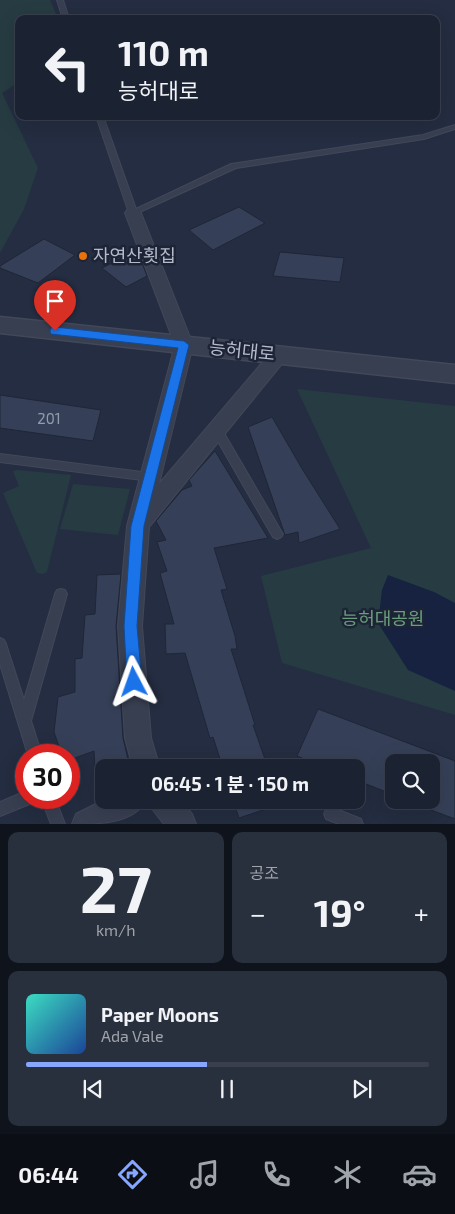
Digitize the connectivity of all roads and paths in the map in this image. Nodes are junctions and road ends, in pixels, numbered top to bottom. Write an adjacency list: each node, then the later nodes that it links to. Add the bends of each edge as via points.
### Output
1 (60, 0): 2 (lane)
2 (65, 15)
3 (100, 120): 5 (lane)
4 (455, 127): 5 (lane, via 424,137 234,166)
5 (133, 213): 7 (street)
6 (0, 325): 7 (street, 능허대로)
7 (184, 345): 8 (street, 능허대로); 12 (street)
8 (280, 355): 9 (street, 능허대로); 10 (street)
9 (455, 374)
10 (217, 431): 13 (street); 14 (lane)
11 (0, 458): 12 (lane)
12 (150, 477): 13 (street)
13 (138, 526): 19 (street, via 130,626 138,738)
14 (277, 534)
15 (61, 594): 17 (lane)
16 (0, 644): 17 (lane)
17 (25, 720): 18 (lane)
18 (32, 744)
19 (144, 759)
20 (15, 803): 21 (lane)
21 (0, 809)
22 (52, 809): 26 (lane)
23 (115, 809): 27 (street)
24 (170, 809): 28 (street)
25 (331, 814): 29 (lane)
26 (58, 824)
27 (86, 824)
28 (182, 824)
29 (356, 824)

